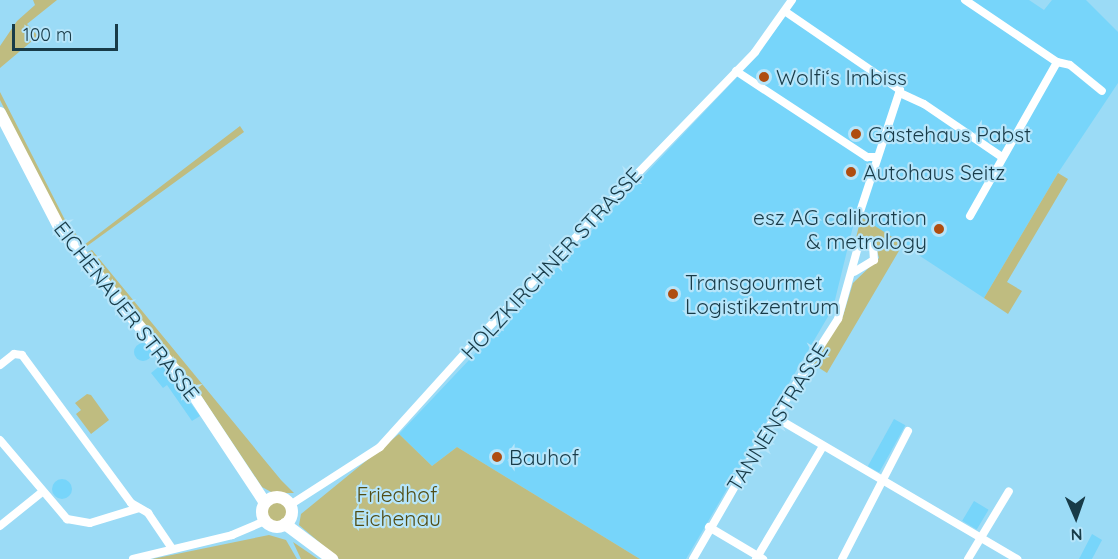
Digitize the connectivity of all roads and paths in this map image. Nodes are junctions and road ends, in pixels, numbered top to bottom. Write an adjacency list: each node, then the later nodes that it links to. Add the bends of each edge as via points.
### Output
1 (792, 0): 3 (street, HOLZKIRCHNER STRASSE)
2 (965, 0): 4 (street)
3 (786, 12): 5 (street, HOLZKIRCHNER STRASSE); 7 (street, via 892,81)
4 (1057, 62): 6 (street, via 1070,65); 10 (street)
5 (736, 71): 9 (street, via 867,157); 23 (street, HOLZKIRCHNER STRASSE, via 483,333 380,447)
6 (1102, 90)
7 (900, 93): 9 (street); 10 (street, via 924,104)
8 (0, 113): 22 (main road, EICHENAUER STRASSE, via 59,227 187,385)
9 (876, 157): 11 (street)
10 (1002, 157): 12 (street)
11 (859, 215)
12 (970, 216)
13 (854, 272): 15 (street, TANNENSTRASSE, via 838,319)
14 (0, 365): 24 (street, via 18,353 131,503)
15 (775, 417): 18 (street); 28 (street, TANNENSTRASSE)
16 (908, 431): 19 (street)
17 (0, 440): 21 (street)
18 (823, 446): 19 (street); 31 (street)
19 (883, 481): 29 (street); 35 (street)
20 (1009, 491): 29 (street)
21 (42, 492): 24 (street, via 68,519 82,524); 27 (street)
22 (265, 502): 23 (main road, via 276,497); 25 (main road)
23 (290, 506): 26 (main road, via 291,517)
24 (139, 508): 30 (street, via 148,513)
25 (265, 521): 26 (main road, via 275,526); 30 (street, via 232,535)
26 (285, 524): 33 (main road)
27 (0, 526)
28 (710, 527): 31 (street); 34 (street, TANNENSTRASSE)
29 (981, 539): 36 (street); 37 (street)
30 (171, 547): 32 (street)
31 (759, 558)
32 (133, 559)
33 (332, 559)
34 (693, 559)
35 (842, 559)
36 (968, 559)
37 (1017, 559)

